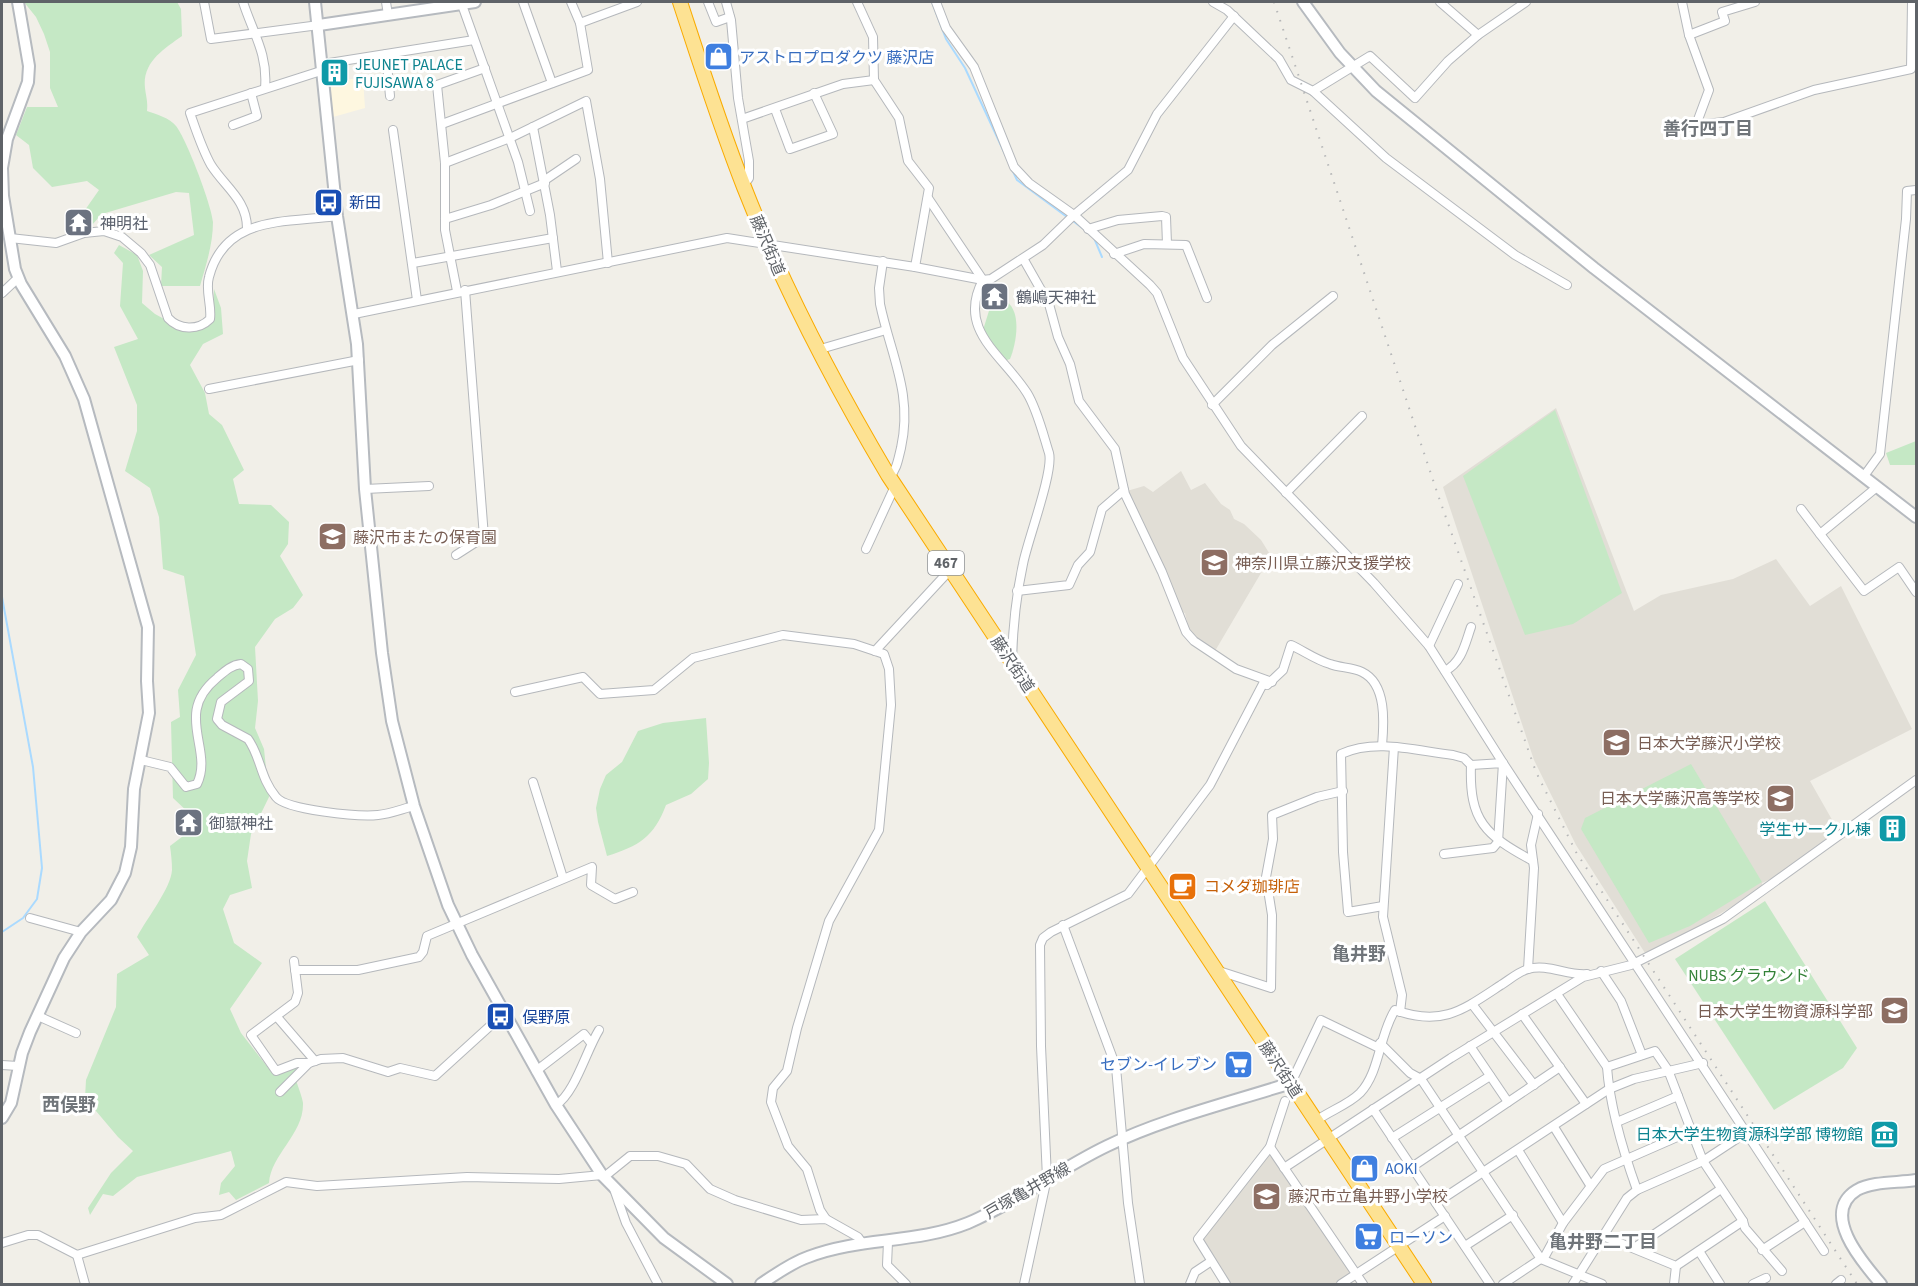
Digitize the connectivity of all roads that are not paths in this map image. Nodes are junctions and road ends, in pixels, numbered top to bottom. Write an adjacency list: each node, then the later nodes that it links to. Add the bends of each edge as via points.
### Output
1 (18, 2): 64 (street, via 28,73 2,168)
2 (204, 2): 28 (street, via 211,39)
3 (243, 2): 28 (street)
4 (315, 2): 27 (street)
5 (386, 2): 23 (street)
6 (475, 2): 22 (street)
7 (523, 2): 37 (street)
8 (571, 2): 26 (street)
9 (637, 2): 26 (street)
10 (680, 2): 54 (highway, 藤沢街道 / 467)
11 (708, 2): 25 (street, via 716,21)
12 (726, 2): 25 (street)
13 (857, 2): 36 (street, via 873,37)
14 (936, 2): 59 (street, via 946,28 974,67 1014,167 1029,183)
15 (1213, 2): 24 (street)
16 (1303, 2): 35 (street)
17 (1440, 2): 30 (street)
18 (1526, 2): 30 (street)
19 (1682, 2): 29 (street)
20 (1755, 2): 29 (street, via 1722,12 1725,21)
21 (1912, 2): 29 (street, via 1911,69 1814,90 1714,125 1696,125 1709,90)
22 (461, 3): 23 (street); 31 (street)
23 (388, 15): 27 (street)
24 (1234, 16): 39 (street, via 1280,59 1288,77); 59 (street, via 1157,114 1133,164)
25 (730, 17): 45 (street)
26 (580, 23): 37 (street, via 588,70)
27 (319, 25): 28 (street); 33 (street)
28 (256, 33): 38 (street, via 267,69)
29 (1689, 34)
30 (1478, 35): 35 (street, via 1415,98 1370,56)
31 (474, 40): 32 (street); 34 (street)
32 (386, 54): 33 (street); 42 (street)
33 (324, 67): 38 (street); 60 (street)
34 (485, 68): 43 (street); 46 (street, via 437,85)
35 (1353, 68): 39 (street); 91 (street, via 1405,116 1594,268)
36 (874, 80): 41 (street); 57 (street, via 898,118 905,152 928,188)
37 (552, 83): 43 (street)
38 (265, 88): 40 (street)
39 (1312, 91): 78 (street, via 1386,158 1515,255)
40 (251, 93): 47 (street, via 257,116); 62 (street, via 190,113 211,165 243,205)
41 (814, 93): 44 (street); 44 (street, via 833,134 790,149)
42 (390, 96)
43 (497, 104): 46 (street); 50 (street)
44 (775, 109): 45 (street)
45 (742, 119): 54 (street, via 749,161)
46 (442, 124): 52 (street)
47 (232, 125)
48 (533, 127): 50 (street); 53 (street); 73 (street, via 586,101 589,105)
49 (393, 130): 72 (street)
50 (510, 138): 52 (street); 55 (street)
51 (576, 159): 53 (street)
52 (445, 163): 61 (street)
53 (545, 181): 55 (street); 65 (street)
54 (744, 187): 66 (highway, 藤沢街道 / 467)
55 (524, 189): 58 (street); 61 (street, via 491,205)
56 (1917, 190): 91 (street, via 1907,191 1880,454)
57 (928, 198): 74 (street); 77 (street)
58 (530, 211)
59 (1074, 215): 63 (street); 70 (street)
60 (337, 216): 62 (street); 84 (street)
61 (445, 219): 69 (street)
62 (247, 228): 64 (street, via 228,241 210,273 210,319 188,328 173,324 168,318 150,265 122,237 104,231 56,243)
63 (1088, 229): 67 (street, via 1118,220 1162,216 1166,217); 68 (street)
64 (10, 238): 76 (street)
65 (553, 238): 69 (street); 75 (street)
66 (766, 242): 71 (street); 73 (street, via 727,238); 86 (highway, 藤沢街道 / 467)
67 (1167, 244): 68 (street, via 1144,244); 82 (street, via 1186,245)
68 (1114, 254): 89 (street, via 1157,293 1183,358)
69 (449, 255): 72 (street); 79 (street)
70 (1024, 260): 77 (street); 96 (street, via 1049,304 1079,401 1114,449)
71 (883, 261): 74 (street); 85 (street, via 879,288)
72 (412, 263): 83 (street)
73 (608, 263): 75 (street)
74 (915, 267): 77 (street)
75 (557, 272): 79 (street)
76 (18, 278): 80 (street); 116 (street, via 65,356 80,390 146,617 149,720)
77 (983, 280): 105 (street, via 972,308 975,319 992,351 1029,395 1050,456)
78 (1567, 285)
79 (461, 290): 83 (street); 102 (street, via 484,537)
80 (2, 293)
81 (1333, 296): 89 (street, via 1272,345)
82 (1207, 298)
83 (417, 300): 84 (street)
84 (354, 314): 87 (street)
85 (886, 330): 86 (street); 92 (street, via 905,401 906,427)
86 (817, 350): 92 (highway, 藤沢街道 / 467)
87 (358, 360): 88 (street); 95 (street)
88 (209, 389)
89 (1212, 405): 97 (street, via 1241,446)
90 (1362, 416): 97 (street)
91 (1864, 476): 94 (street)
92 (892, 482): 101 (street); 103 (highway, 藤沢街道 / 467)
93 (429, 486): 95 (street)
94 (1877, 486): 99 (street); 100 (street)
95 (365, 489): 122 (street, via 390,710)
96 (1124, 490): 105 (street, via 1102,508 1090,552 1078,565 1069,585); 112 (street, via 1190,638 1236,669)
97 (1286, 493): 108 (street)
98 (1801, 509): 100 (street)
99 (1917, 518)
100 (1820, 534): 106 (street, via 1864,591 1899,567)
101 (866, 549)
102 (456, 555)
103 (950, 570): 109 (street); 110 (highway, 藤沢街道 / 467)
104 (1458, 584): 108 (street)
105 (1017, 591): 110 (street)
106 (1917, 592)
107 (1471, 627): 111 (street, via 1459,660)
108 (1429, 646): 111 (street)
109 (875, 651): 113 (street, via 854,644 783,635 693,658 654,690 644,693 600,694 583,677); 202 (street, via 887,660 890,693 882,818 876,837 829,921 788,1071 771,1095 788,1146 807,1169)
110 (1012, 663): 127 (highway, 藤沢街道 / 467)
111 (1445, 671): 117 (street)
112 (1268, 681): 114 (street, via 1283,670 1291,645 1329,664 1366,674 1380,696); 127 (street, via 1210,785)
113 (515, 692)
114 (1383, 746): 115 (street); 121 (street, via 1341,754)
115 (1394, 747): 118 (street, via 1453,755); 130 (street)
116 (141, 760): 122 (street, via 170,767 186,787 197,784 198,702 208,686 241,663 248,669 249,681 221,702 217,719 248,739 262,775 279,801 293,807 365,816); 134 (street, via 125,873 111,900)
117 (1503, 763): 118 (street); 123 (street); 124 (street)
118 (1471, 765): 124 (street, via 1470,795 1476,812)
119 (1917, 780): 135 (street, via 1723,919)
120 (533, 782): 128 (street)
121 (1343, 792): 130 (street, via 1342,852 1348,912); 137 (street, via 1317,797 1272,815 1273,839 1266,877 1272,915 1271,988)
122 (414, 806): 132 (street)
123 (1538, 814): 126 (street); 135 (street)
124 (1498, 842): 125 (street, via 1492,848); 126 (street)
125 (1444, 854)
126 (1533, 861): 136 (street)
127 (1148, 868): 133 (street, via 1128,894); 137 (highway, 藤沢街道 / 467)
128 (563, 879): 129 (street, via 592,867 591,885 615,900); 132 (street)
129 (633, 892)
130 (1383, 906): 142 (street, via 1384,926 1402,995)
131 (30, 918): 134 (street)
132 (456, 922): 145 (street, via 427,936 419,957 357,970 295,966 295,1002); 146 (street)
133 (1063, 925): 184 (street, via 1116,1066); 193 (street, via 1043,938 1040,945)
134 (81, 932): 144 (street, via 64,958)
135 (1636, 963): 138 (street); 155 (street)
136 (1528, 969): 139 (street); 141 (street)
137 (1216, 970): 164 (highway, 藤沢街道 / 467)
138 (1601, 971): 139 (street); 153 (street, via 1621,1001)
139 (1592, 974): 140 (street)
140 (1557, 994): 143 (street); 159 (street)
141 (1472, 1004): 142 (street, via 1455,1014 1428,1018); 148 (street)
142 (1400, 1012): 151 (street, via 1395,1010 1390,1018)
143 (1522, 1014): 148 (street); 158 (street)
144 (38, 1016): 149 (street); 157 (street)
145 (277, 1017): 154 (street); 154 (street, via 251,1035 272,1067 276,1071)
146 (505, 1017): 154 (street, via 435,1076 400,1068 388,1072 343,1059); 161 (street)
147 (599, 1030): 150 (street)
148 (1493, 1032): 152 (street); 165 (street)
149 (76, 1033)
150 (591, 1043): 161 (street, via 584,1034); 172 (street, via 570,1092)
151 (1379, 1046): 163 (street); 164 (street, via 1321,1020); 176 (street, via 1367,1084 1360,1093)
152 (1470, 1046): 162 (street); 163 (street)
153 (1642, 1055): 159 (street); 160 (street, via 1655,1051)
154 (312, 1062): 167 (street)
155 (1703, 1063): 160 (street); 180 (street)
156 (2, 1065): 157 (street)
157 (18, 1066): 175 (street, via 11,1103)
158 (1560, 1067): 165 (street); 171 (street)
159 (1607, 1067): 166 (street)
160 (1668, 1070): 166 (street); 168 (street)
161 (536, 1071): 172 (street)
162 (1490, 1076): 170 (street); 173 (street)
163 (1421, 1079): 173 (street); 174 (street)
164 (1292, 1083): 176 (highway, 藤沢街道 / 467); 184 (street, 戸塚亀井野線)
165 (1534, 1085): 170 (street)
166 (1609, 1089): 171 (street); 177 (street)
167 (280, 1092)
168 (1678, 1096): 177 (street); 179 (street)
169 (1285, 1101): 185 (street)
170 (1508, 1102): 181 (street)
171 (1586, 1104): 178 (street)
172 (556, 1105): 192 (street)
173 (1440, 1106): 181 (street); 182 (street)
174 (1373, 1109): 182 (street); 183 (street)
175 (2, 1118)
176 (1316, 1121): 183 (highway, 藤沢街道 / 467)
177 (1617, 1122): 187 (street)
178 (1554, 1127): 186 (street); 195 (street)
179 (1691, 1131): 187 (street); 188 (street)
180 (1747, 1132): 188 (street); 204 (street)
181 (1460, 1135): 189 (street); 191 (street)
182 (1392, 1138): 189 (street)
183 (1327, 1139): 190 (street); 210 (highway, 藤沢街道 / 467)
184 (1123, 1140): 193 (street, 戸塚亀井野線); 230 (street)
185 (1270, 1147): 190 (street); 218 (street, via 1198,1239)
186 (1518, 1150): 191 (street); 205 (street)
187 (1626, 1158): 195 (street, via 1604,1169); 198 (street)
188 (1703, 1161): 197 (street); 198 (street)
189 (1412, 1167): 199 (street)
190 (1284, 1168): 221 (street)
191 (1484, 1172): 199 (street); 200 (street)
192 (603, 1176): 196 (street); 202 (street, via 630,1156 670,1158 686,1164 710,1189 735,1200 801,1220); 216 (street, via 317,1186 286,1182 221,1215 195,1218)
193 (1047, 1178): 207 (street, 戸塚亀井野線, via 966,1224); 229 (street)
194 (1917, 1180): 243 (street, via 1858,1190 1841,1212 1844,1230 1865,1266)
195 (1590, 1185): 205 (street)
196 (613, 1186): 226 (street, via 626,1223); 227 (street, via 664,1238)
197 (1721, 1189): 203 (street); 212 (street)
198 (1637, 1190): 206 (street, via 1626,1198)
199 (1436, 1203): 201 (street)
200 (1513, 1215): 211 (street); 217 (street)
201 (1444, 1216): 210 (street); 211 (street)
202 (826, 1219): 209 (street, via 858,1237)
203 (1743, 1221): 213 (street); 214 (street)
204 (1805, 1222): 213 (street); 215 (street)
205 (1563, 1223): 217 (street)
206 (1603, 1236): 212 (street); 222 (street)
207 (888, 1242): 209 (street, 戸塚亀井野線); 224 (street, via 887,1265)
208 (2, 1243): 216 (street, via 38,1235)
209 (863, 1244): 228 (street, 戸塚亀井野線, via 808,1257)
210 (1399, 1246): 221 (street); 235 (highway, 藤沢街道 / 467)
211 (1466, 1246): 236 (street)
212 (1634, 1248): 219 (street)
213 (1762, 1250): 220 (street)
214 (1699, 1251): 219 (street); 241 (street)
215 (1824, 1251)
216 (77, 1255): 225 (street)
217 (1541, 1259): 222 (street); 237 (street)
218 (1210, 1262): 231 (street, via 1195,1272); 232 (street)
219 (1676, 1266): 240 (street)
220 (1782, 1271)
221 (1356, 1274): 233 (street); 234 (street)
222 (1578, 1275): 238 (street); 239 (street)
223 (1766, 1278): 242 (street)
224 (903, 1283)
225 (85, 1284)
226 (658, 1284)
227 (727, 1284)
228 (761, 1284)
229 (1024, 1284)
230 (1140, 1284)
231 (1190, 1284)
232 (1226, 1284)
233 (1341, 1284)
234 (1363, 1284)
235 (1424, 1284)
236 (1490, 1284)
237 (1503, 1284)
238 (1573, 1284)
239 (1602, 1284)
240 (1674, 1284)
241 (1720, 1284)
242 (1754, 1284)
243 (1881, 1284)

